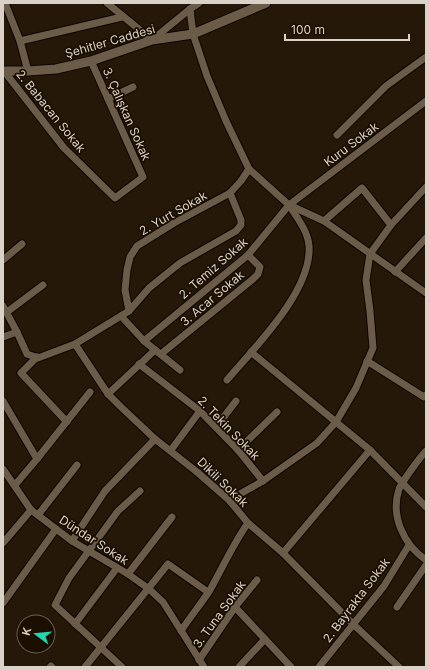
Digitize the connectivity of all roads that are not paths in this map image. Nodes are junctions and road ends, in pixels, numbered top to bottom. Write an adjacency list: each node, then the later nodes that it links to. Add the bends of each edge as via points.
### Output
1 (5, 3): 9 (street)
2 (107, 3): 6 (street)
3 (266, 3): 7 (street, Şehitler Caddesi)
4 (197, 4): 5 (street)
5 (190, 9): 7 (street); 8 (street)
6 (122, 17): 8 (street); 9 (street)
7 (193, 34): 8 (street, Şehitler Caddesi); 18 (street, via 207,76)
8 (152, 40): 11 (street, Şehitler Caddesi)
9 (20, 41): 13 (street)
10 (426, 57): 17 (street, via 386,86)
11 (91, 61): 13 (street, Şehitler Caddesi, via 56,69); 15 (street, 3. Çalışkan Sokak)
12 (4, 71): 13 (street, Şehitler Caddesi); 19 (street, 2. Babacan Sokak, via 64,148 115,198)
13 (28, 71)
14 (133, 87): 15 (street)
15 (108, 100): 19 (street, 3. Çalışkan Sokak)
16 (426, 101): 22 (street, Kuru Sokak)
17 (337, 136)
18 (249, 169): 21 (street, 2. Yurt Sokak); 22 (street)
19 (143, 177)
20 (426, 187): 24 (street)
21 (230, 193): 34 (street, 2. Yurt Sokak, via 137,246 130,257 127,270 125,290); 34 (street, via 241,226 180,263 149,288)
22 (289, 205): 23 (street); 28 (street, 2. Temiz Sokak); 41 (street, via 302,225 309,245 308,263 298,289 279,318)
23 (324, 221): 24 (street, via 362,188); 27 (street)
24 (391, 225): 27 (street)
25 (426, 238): 30 (street)
26 (22, 244): 29 (street)
27 (370, 254): 30 (street); 43 (street, via 366,280 373,348)
28 (248, 255): 38 (street, 2. Temiz Sokak); 40 (street, 3. Acar Sokak, via 260,267 258,274)
29 (3, 260)
30 (395, 272): 32 (street)
31 (44, 285): 33 (street)
32 (426, 293)
33 (5, 309): 36 (street)
34 (129, 311): 35 (street)
35 (121, 316): 38 (street); 39 (street)
36 (17, 332): 37 (street); 42 (street, via 27,354)
37 (3, 337)
38 (144, 341): 40 (street)
39 (75, 344): 42 (street); 48 (street, Dikili Sokak)
40 (158, 352): 44 (street); 45 (street)
41 (251, 352): 46 (street); 55 (street)
42 (37, 357): 54 (street, via 21,373)
43 (367, 361): 49 (street); 55 (street, via 356,388)
44 (139, 364): 48 (street); 52 (street, 2. Tekin Sokak)
45 (180, 370)
46 (227, 380)
47 (90, 392): 54 (street)
48 (108, 394): 57 (street, Dikili Sokak)
49 (425, 396)
50 (3, 401): 62 (street)
51 (236, 401): 56 (street)
52 (200, 411): 56 (street, 2. Tekin Sokak); 58 (street)
53 (277, 412): 59 (street)
54 (67, 422): 62 (street)
55 (336, 422): 60 (street); 65 (street, via 317,443)
56 (216, 427): 59 (street, 2. Tekin Sokak)
57 (156, 438): 58 (street, Dikili Sokak); 76 (street, via 105,491)
58 (171, 450): 69 (street, Dikili Sokak)
59 (238, 450): 65 (street, 2. Tekin Sokak)
60 (370, 450): 67 (street); 80 (street)
61 (426, 451): 67 (street)
62 (37, 459): 66 (street)
63 (77, 465): 72 (street)
64 (3, 469): 66 (street, Dündar Sokak)
65 (263, 481): 69 (street)
66 (15, 485): 71 (street, Dündar Sokak)
67 (401, 486): 70 (street); 78 (street, via 397,504 398,520)
68 (140, 491): 79 (street, via 118,511)
69 (229, 500): 74 (street, Dikili Sokak)
70 (426, 507)
71 (31, 510): 72 (street, Dündar Sokak); 77 (street)
72 (38, 515): 75 (street, Dündar Sokak)
73 (172, 517): 84 (street)
74 (248, 523): 80 (street, Dikili Sokak); 87 (street, via 236,539)
75 (56, 529): 76 (street, Dündar Sokak); 88 (street)
76 (72, 541): 79 (street, Dündar Sokak)
77 (3, 543)
78 (409, 545): 81 (street); 92 (street, 2. Bayrakta Sokak, via 384,586)
79 (89, 551): 83 (street, Dündar Sokak); 91 (street, via 69,578 55,605)
80 (283, 553): 92 (street, Dikili Sokak)
81 (426, 560)
82 (426, 565): 90 (street)
83 (117, 568): 84 (street, Dündar Sokak); 91 (street)
84 (128, 574): 86 (street, Dündar Sokak)
85 (257, 580): 89 (street, 3. Tuna Sokak)
86 (149, 589): 87 (street, via 168,564); 93 (street, Dündar Sokak, via 163,602); 95 (street)
87 (208, 592): 93 (street)
88 (3, 603)
89 (235, 607): 94 (street); 96 (street, 3. Tuna Sokak)
90 (397, 607)
91 (75, 624): 95 (street)
92 (354, 625): 102 (street, 2. Bayrakta Sokak); 103 (street, Dikili Sokak)
93 (181, 631): 96 (street, Dündar Sokak)
94 (265, 639): 100 (street); 101 (street)
95 (100, 647): 97 (street); 98 (street)
96 (199, 660): 99 (street, Dündar Sokak)
97 (87, 666)
98 (122, 667)
99 (204, 667)
100 (239, 667)
101 (291, 667)
102 (319, 667)
103 (399, 667)

